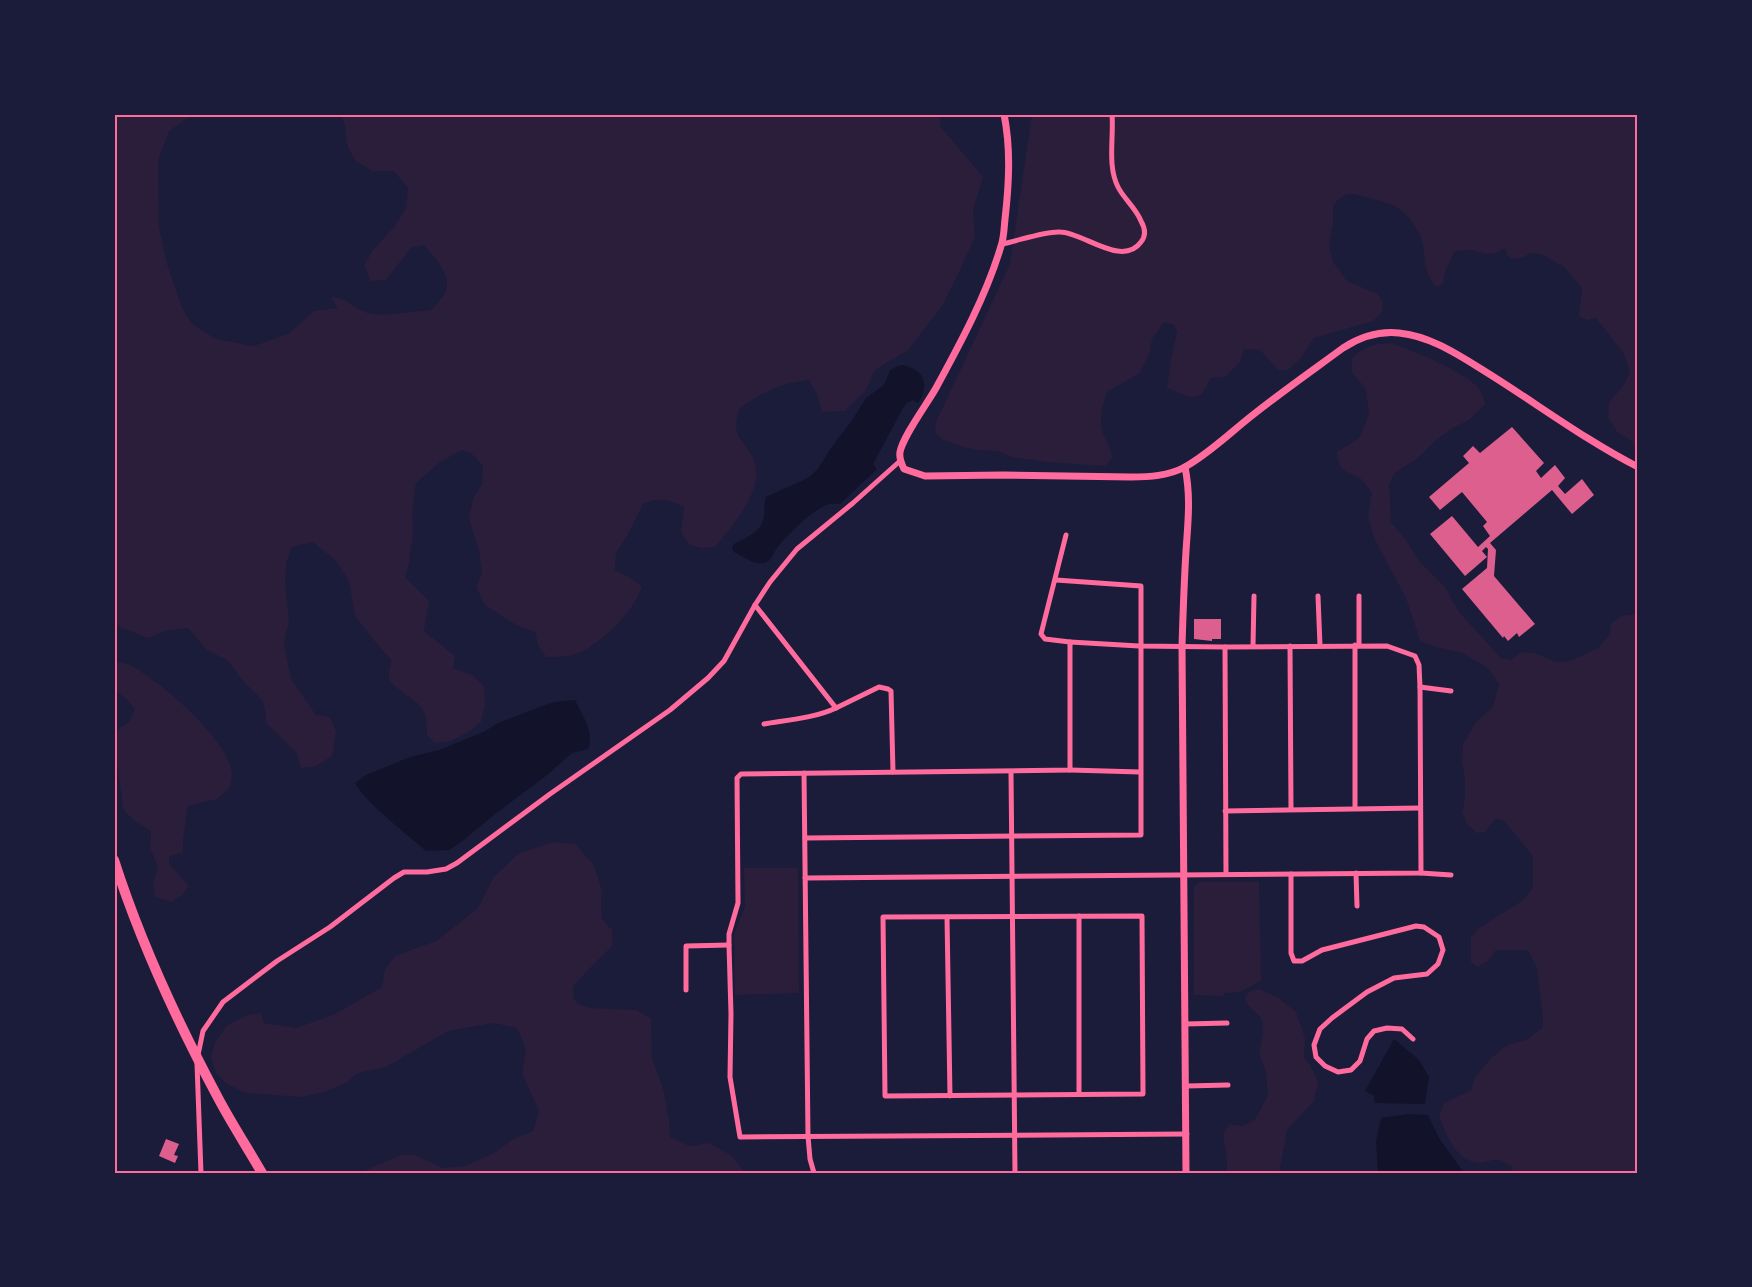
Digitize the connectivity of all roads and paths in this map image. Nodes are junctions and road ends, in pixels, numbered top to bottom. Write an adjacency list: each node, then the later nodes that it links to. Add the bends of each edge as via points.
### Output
1 (1004, 114): 3 (street, via 1009,153)
2 (1112, 114): 3 (street, via 1112,167 1118,186 1144,226 1142,242 1131,250 1114,252 1058,231)
3 (1002, 244): 4 (street, via 968,325 904,439)
4 (900, 461): 5 (street, via 904,469 925,476 1148,477); 12 (street, via 797,549)
5 (1185, 466): 6 (street, via 1343,348 1385,332 1433,342); 16 (street, via 1190,509)
6 (1638, 466)
7 (1066, 535): 8 (street)
8 (1056, 580): 13 (street, via 1041,634 1044,639); 15 (street, via 1141,586)
9 (1254, 596): 17 (street)
10 (1318, 596): 19 (street)
11 (1359, 596): 14 (street)
12 (755, 605): 23 (street); 62 (street, via 724,661 670,710 457,863 427,873 404,872 223,1002 203,1032 199,1046)
13 (1070, 642): 15 (street); 25 (street)
14 (1357, 645): 19 (street); 21 (street, via 1387,646 1415,656); 30 (street)
15 (1139, 646): 16 (street); 28 (street)
16 (1182, 646): 20 (street); 42 (street)
17 (1253, 646): 18 (street); 20 (street)
18 (1290, 646): 19 (street); 32 (street)
19 (1320, 646)
20 (1225, 647): 33 (street)
21 (1420, 687): 22 (street); 31 (street)
22 (1451, 691)
23 (836, 708): 24 (street); 26 (street, via 879,687 891,691)
24 (764, 724)
25 (1070, 770): 27 (street); 28 (street)
26 (893, 772): 27 (street); 29 (street)
27 (1011, 772): 34 (street)
28 (1140, 772): 34 (street, via 1141,835)
29 (804, 773): 35 (street); 49 (street, via 741,774 737,778 738,903)
30 (1354, 808): 31 (street); 32 (street)
31 (1420, 808): 38 (street)
32 (1291, 809): 33 (street)
33 (1225, 811): 39 (street)
34 (1012, 837): 35 (street); 43 (street)
35 (805, 838): 44 (street)
36 (114, 860): 63 (highway, via 175,1015)
37 (1356, 873): 38 (street); 40 (street); 45 (street)
38 (1421, 873): 41 (street)
39 (1226, 874): 40 (street); 42 (street)
40 (1291, 874): 53 (street, via 1294,960 1302,961 1322,950 1416,926 1438,937 1443,950 1438,963 1427,974 1394,978 1332,1018 1320,1029 1314,1044 1316,1057 1338,1072 1351,1070 1360,1061 1366,1039 1374,1031 1402,1029)
41 (1451, 874)
42 (1184, 876): 43 (street); 52 (street)
43 (1012, 877): 44 (street); 48 (street)
44 (805, 878): 61 (street)
45 (1357, 906)
46 (1079, 916): 48 (street); 57 (street); 57 (street, via 1142,916 1143,1094)
47 (947, 917): 48 (street); 58 (street); 58 (street, via 883,917 885,1096)
48 (1013, 917): 56 (street)
49 (729, 945): 50 (street, via 686,946); 61 (street, via 730,1077 740,1137)
50 (686, 990)
51 (1227, 1023): 52 (street)
52 (1185, 1024): 55 (street)
53 (1413, 1040)
54 (1227, 1085): 55 (street)
55 (1186, 1086): 59 (street)
56 (1015, 1095): 57 (street); 58 (street); 60 (street)
57 (1079, 1095)
58 (950, 1096)
59 (1187, 1134): 60 (street); 66 (street)
60 (1015, 1135): 61 (street); 65 (street)
61 (808, 1136): 64 (street)
62 (201, 1173)
63 (262, 1173)
64 (814, 1173)
65 (1015, 1173)
66 (1186, 1173)

